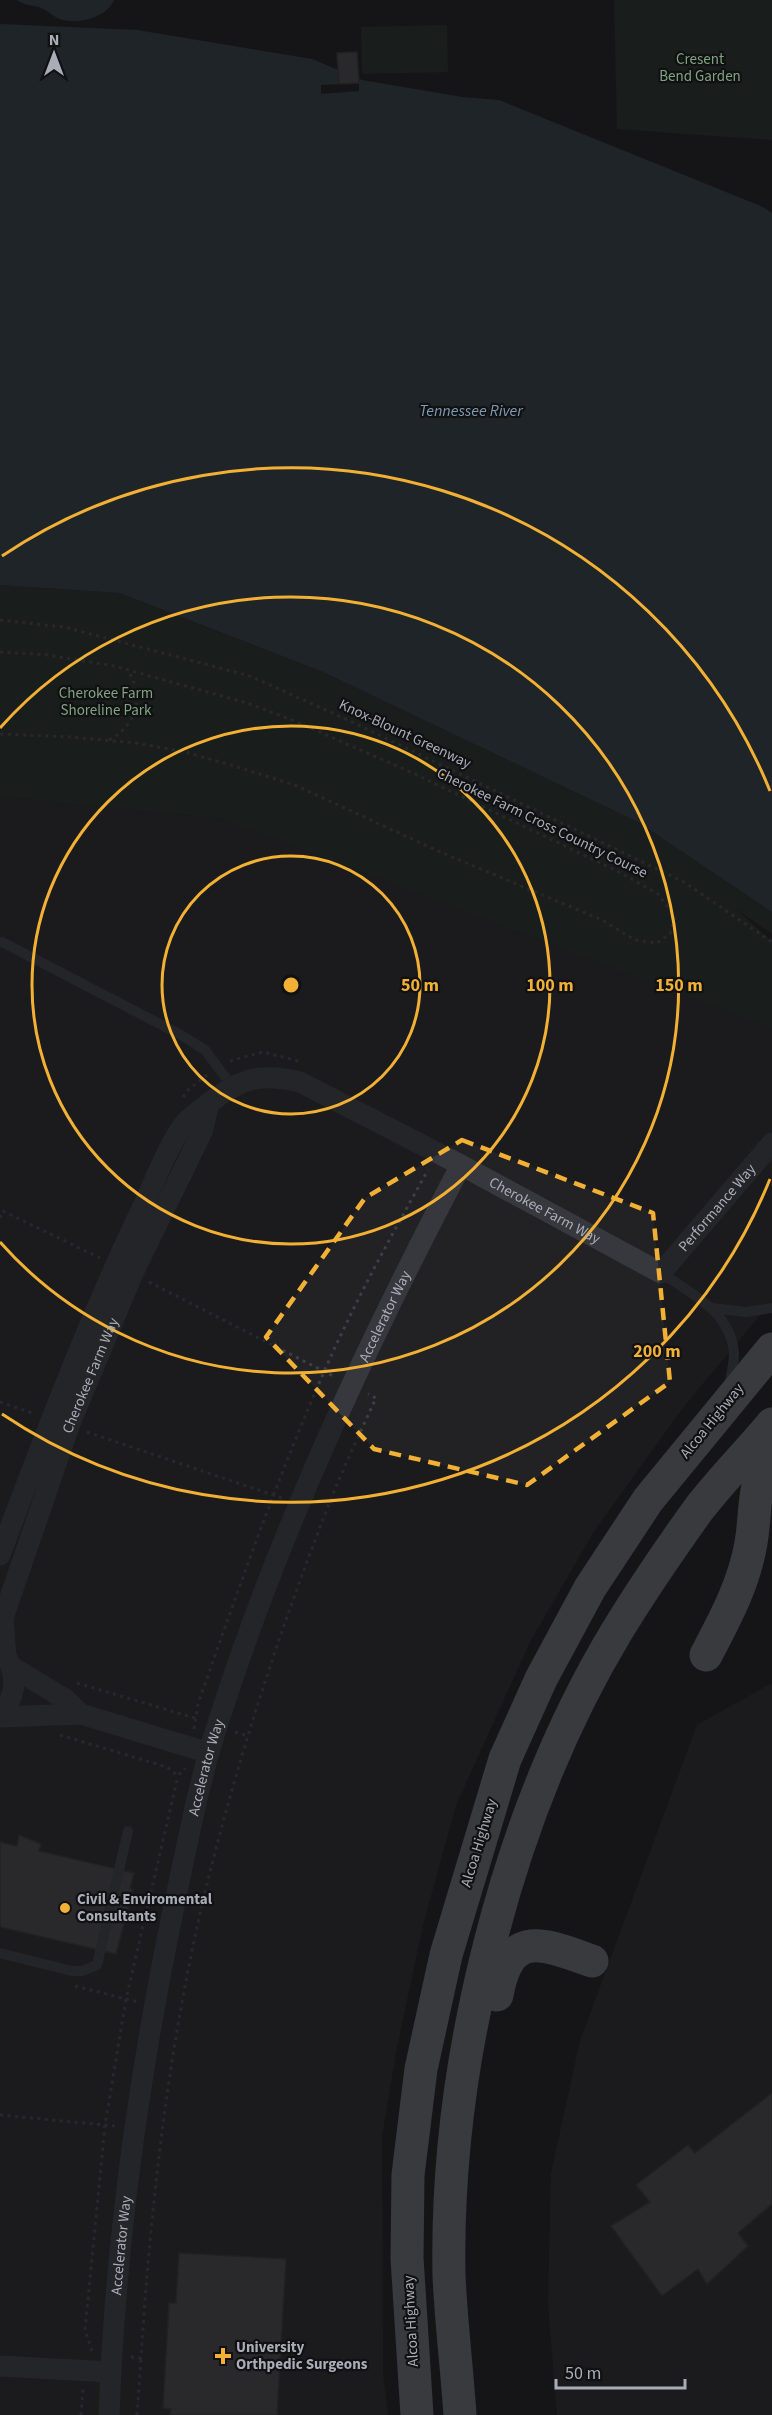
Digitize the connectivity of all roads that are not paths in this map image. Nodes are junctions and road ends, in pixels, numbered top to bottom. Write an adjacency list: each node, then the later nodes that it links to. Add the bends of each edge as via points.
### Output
1 (2, 942): 2 (lane, via 205,1050)
2 (232, 1086): 4 (street, Cherokee Farm Way, via 256,1077 300,1082); 10 (street, Cherokee Farm Way, via 186,1122 109,1262)
3 (772, 1143): 5 (street, Performance Way)
4 (461, 1165): 5 (street, Cherokee Farm Way); 18 (street, Accelerator Way, via 350,1385 298,1504 217,1726)
5 (661, 1274): 6 (lane, Cherokee Farm Way)
6 (712, 1308): 7 (lane, Cherokee Farm Way, via 746,1312); 9 (lane, Cherokee Farm Way, via 732,1341 734,1356)
7 (772, 1308)
8 (772, 1348): 9 (highway, Alcoa Highway)
9 (726, 1404): 25 (highway, Alcoa Highway, via 648,1500 590,1588 541,1679 505,1759 482,1831 446,1955 423,2058 408,2175 407,2258)
10 (48, 1415): 13 (street, Cherokee Farm Way); 15 (street, Cherokee Farm Way, via 3,1618)
11 (772, 1424): 26 (highway, via 699,1509 617,1632 559,1742 514,1864 489,1946 473,2022 452,2183 450,2276)
12 (772, 1455): 14 (highway, via 760,1473 751,1543 738,1591)
13 (0, 1555)
14 (706, 1655)
15 (6, 1658): 16 (street); 17 (street, Cherokee Farm Way, via 15,1681 13,1695)
16 (81, 1714): 17 (street); 18 (street)
17 (0, 1715)
18 (200, 1750): 22 (street, Accelerator Way, via 133,2128)
19 (128, 1831): 20 (lane, via 97,1965 72,1971)
20 (0, 1953)
21 (592, 1961): 26 (highway, via 558,1949 523,1947 512,1952 505,1964 479,2094)
22 (101, 2362): 23 (street); 24 (street, Accelerator Way)
23 (0, 2366)
24 (109, 2415)
25 (417, 2415)
26 (460, 2415)

